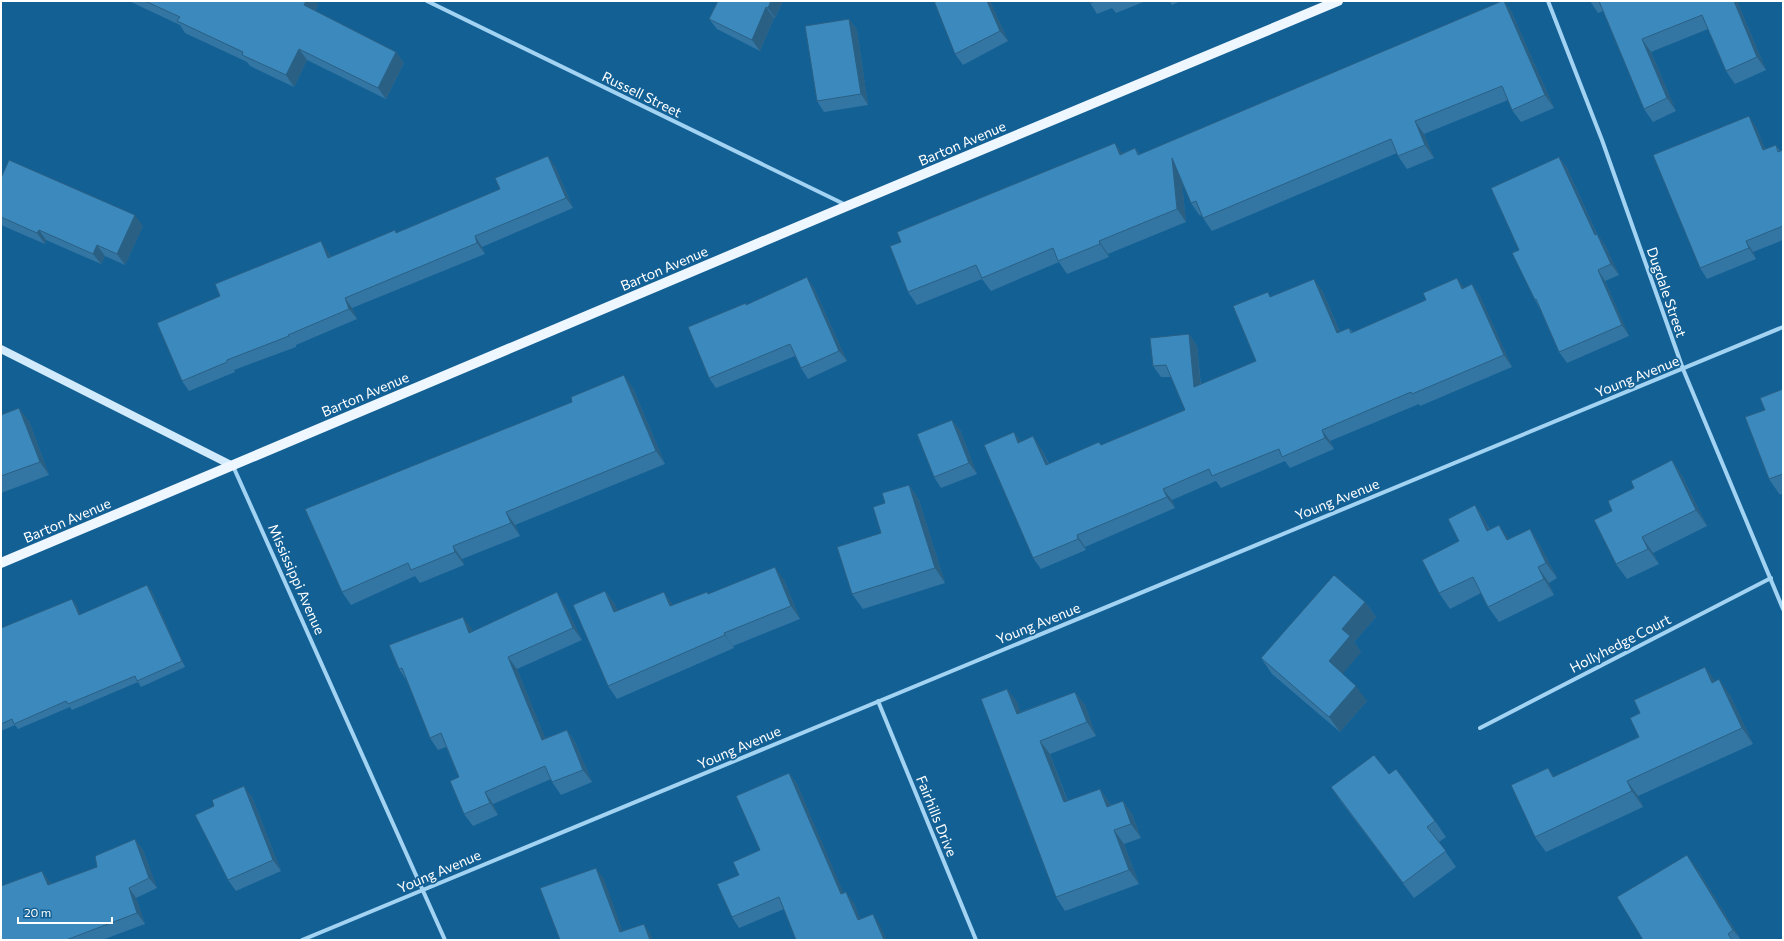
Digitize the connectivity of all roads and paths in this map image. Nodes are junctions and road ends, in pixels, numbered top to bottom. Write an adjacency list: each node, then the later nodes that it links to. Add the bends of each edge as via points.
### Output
1 (427, 1): 4 (street, Russell Street)
2 (1338, 1): 4 (main road, Barton Avenue)
3 (1548, 1): 7 (street, Dugdale Street, via 1602,140)
4 (847, 206): 8 (main road, Barton Avenue)
5 (1783, 327): 7 (street, Young Avenue)
6 (1, 349): 8 (street)
7 (1683, 369): 10 (street, Dugdale Street); 12 (street, Young Avenue)
8 (233, 466): 9 (main road, Barton Avenue); 14 (street, Mississippi Avenue)
9 (1, 563)
10 (1771, 578): 11 (street, Dugdale Street); 13 (street, Hollyhedge Court)
11 (1783, 609)
12 (878, 701): 14 (street, Young Avenue); 17 (street, Fairhills Drive)
13 (1480, 728)
14 (422, 890): 15 (street, Young Avenue); 16 (street, Mississippi Avenue)
15 (302, 940)
16 (445, 940)
17 (976, 940)

